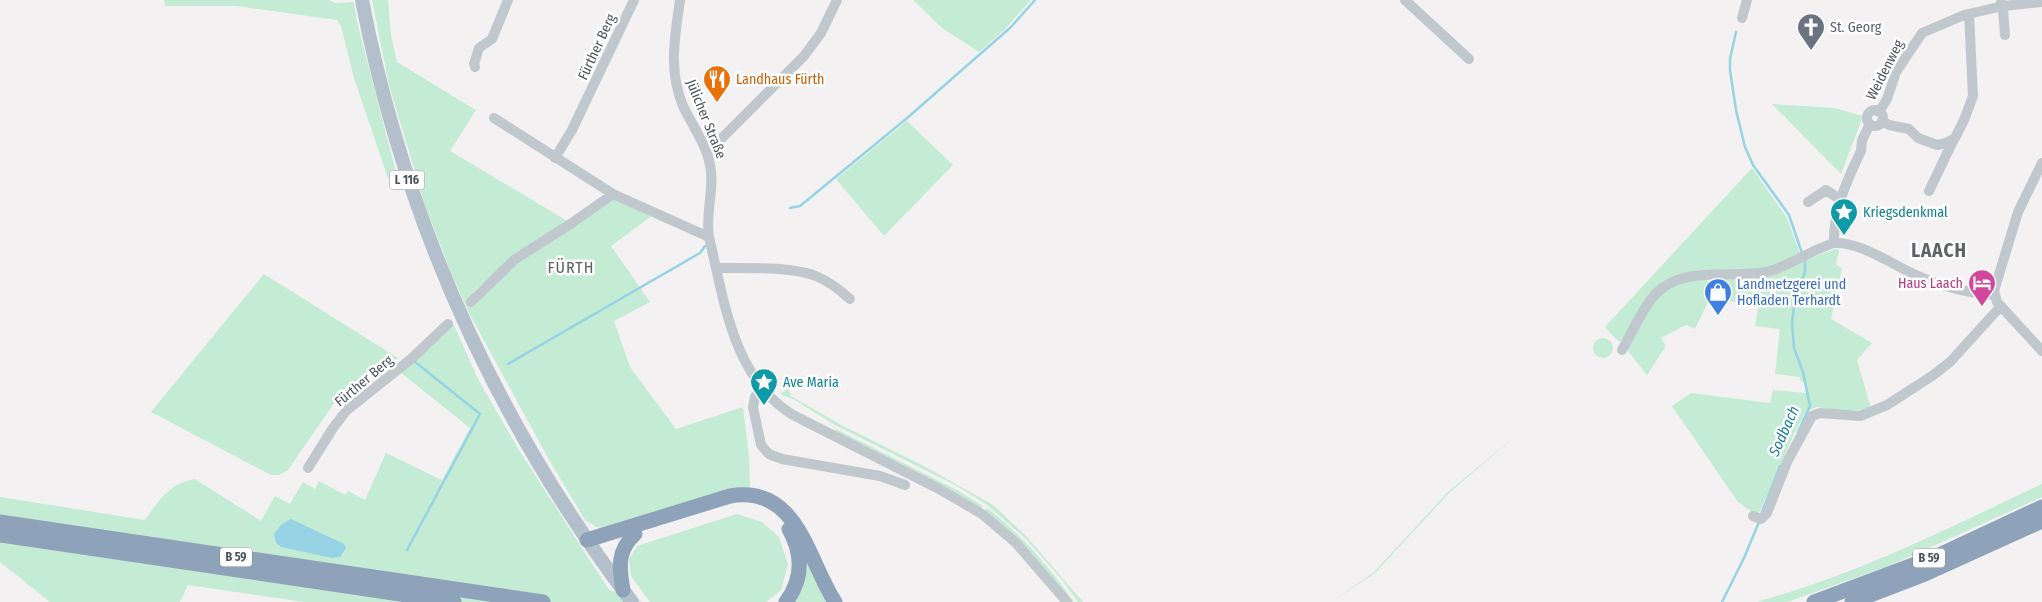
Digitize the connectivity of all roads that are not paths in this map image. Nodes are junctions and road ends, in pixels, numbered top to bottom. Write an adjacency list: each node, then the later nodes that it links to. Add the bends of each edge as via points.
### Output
1 (362, 0): 44 (main road, L 116, via 394,136 441,273 508,410)
2 (508, 0): 14 (street, via 492,39 479,48)
3 (634, 0): 19 (street, Fürther Berg, via 572,130)
4 (680, 0): 18 (street, Jülicher Straße, via 673,54 675,81 682,104)
5 (837, 0): 18 (street, via 821,33 804,56)
6 (1405, 0): 13 (street)
7 (1747, 0): 11 (street)
8 (2042, 2): 9 (street, Weidenweg)
9 (2002, 3): 10 (street, Weidenweg); 12 (street)
10 (1969, 14): 15 (street, Weidenweg, via 1920,34 1896,72); 17 (street, via 1972,96)
11 (1742, 18)
12 (2005, 35)
13 (1469, 59)
14 (474, 67)
15 (1881, 116): 17 (street, Weidenweg, via 1892,126 1909,130 1918,138 1937,145); 23 (street, Weidenweg, via 1877,126 1870,124 1863,138 1861,151)
16 (494, 118): 19 (street)
17 (1955, 138): 21 (street)
18 (707, 153): 25 (street, Jülicher Straße, via 711,172)
19 (555, 158): 22 (street)
20 (2042, 163): 28 (street, via 2018,212)
21 (1929, 190)
22 (613, 194): 25 (street); 30 (street, via 514,260)
23 (1840, 200): 24 (street, via 1826,190); 26 (street, Weidenweg, via 1834,222)
24 (1808, 202)
25 (708, 238): 27 (street, Jülicher Straße)
26 (1834, 244): 28 (street, via 1862,250 1924,279 1967,292); 33 (street, via 1769,271 1694,276 1671,283 1648,304)
27 (717, 268): 29 (street, via 809,273 830,283); 35 (street, Jülicher Straße, via 738,345 748,368)
28 (1994, 295): 31 (street)
29 (850, 299)
30 (471, 302)
31 (2001, 306): 34 (street); 39 (street, via 1950,362 1887,404 1860,416 1821,413 1812,416 1788,460 1767,513)
32 (448, 324): 36 (street, Fürther Berg, via 411,360 347,410)
33 (1622, 350)
34 (2042, 351)
35 (763, 388): 37 (street, via 755,397 753,407 761,444 769,454 880,476); 52 (street, Jülicher Straße, via 778,405 792,414 982,514 1016,543)
36 (308, 468)
37 (905, 485)
38 (2042, 507): 53 (highway, B 59, via 1937,556)
39 (1757, 518)
40 (2042, 521): 54 (highway, B 59, via 1926,574)
41 (0, 522): 49 (highway, B 59)
42 (635, 534): 44 (highway); 46 (highway, via 620,557); 50 (highway, via 730,505 763,508 786,526 798,552 797,582)
43 (0, 535): 45 (highway, B 59)
44 (590, 545): 46 (main road, L 116); 51 (highway, via 730,496 754,496 776,505 795,523)
45 (353, 587): 47 (highway); 48 (highway, B 59)
46 (627, 596)
47 (387, 602)
48 (454, 602)
49 (543, 602)
50 (786, 602)
51 (835, 602)
52 (1067, 602)
53 (1814, 602)
54 (1852, 602)

